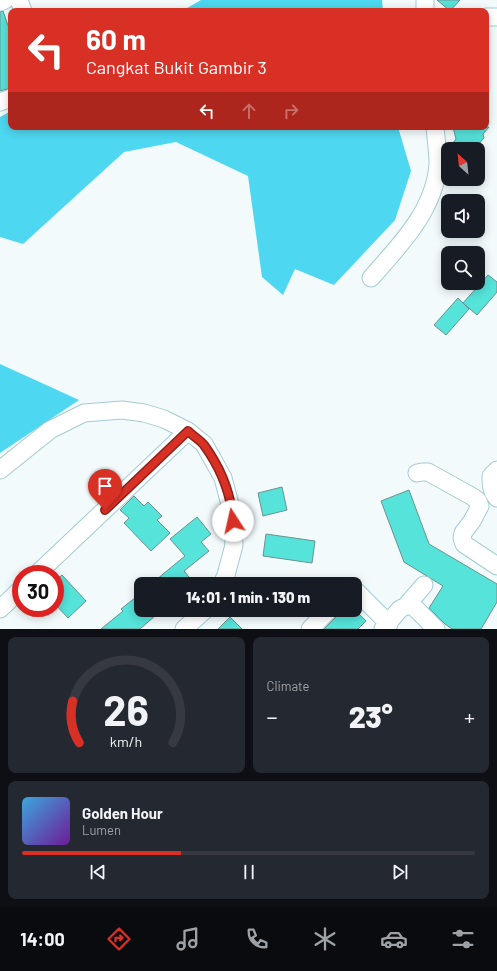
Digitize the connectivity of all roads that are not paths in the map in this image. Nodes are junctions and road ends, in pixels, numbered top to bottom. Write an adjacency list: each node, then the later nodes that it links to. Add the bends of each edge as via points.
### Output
1 (5, 0): 2 (street)
2 (0, 2)
3 (435, 130): 4 (street, via 438,163 436,180 427,204 402,242)
4 (371, 278)
5 (188, 431): 6 (street, via 164,419 144,413 122,410 84,413 50,430); 10 (street); 12 (street, via 204,444 223,478 232,512 234,545)
6 (0, 470)
7 (497, 470): 9 (street, via 491,476 491,487)
8 (417, 473): 11 (street, via 428,472 478,502 480,506 462,538 464,544)
9 (497, 498)
10 (47, 565)
11 (497, 566)
12 (225, 577)
13 (424, 585): 16 (street)
14 (12, 598): 17 (street)
15 (362, 598): 20 (street)
16 (406, 606): 20 (street, via 400,609); 23 (street, via 413,606)
17 (0, 609)
18 (197, 617): 21 (street)
19 (322, 617): 22 (street)
20 (386, 626)
21 (184, 629)
22 (310, 629)
23 (436, 629)

